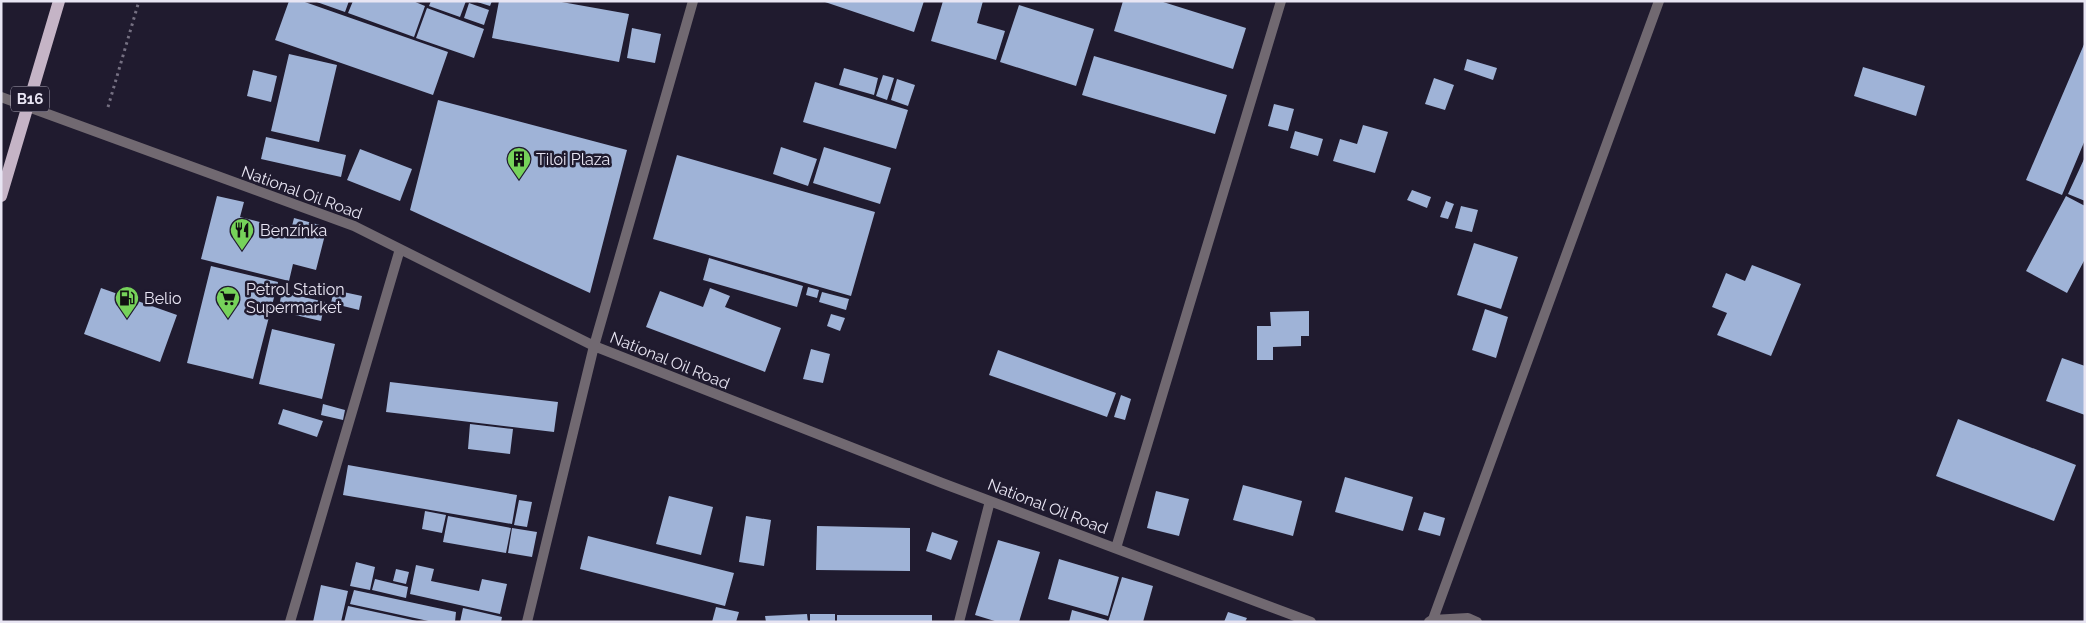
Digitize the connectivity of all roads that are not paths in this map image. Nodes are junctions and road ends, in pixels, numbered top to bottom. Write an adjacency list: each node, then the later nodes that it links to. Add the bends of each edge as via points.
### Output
1 (59, 1): 6 (main road, B16)
2 (693, 1): 9 (street)
3 (1281, 1): 11 (street)
4 (1658, 1): 12 (street)
5 (1, 97): 6 (street, National Oil Road)
6 (27, 108): 7 (main road, B16); 8 (street, National Oil Road, via 354,226)
7 (1, 196)
8 (400, 249): 9 (street, National Oil Road); 13 (street)
9 (594, 346): 10 (street, National Oil Road); 14 (street)
10 (990, 500): 11 (street, National Oil Road); 15 (street)
11 (1116, 548): 16 (street, National Oil Road)
12 (1431, 621): 17 (street, via 1468,618)
13 (290, 622)
14 (527, 622)
15 (959, 622)
16 (1311, 622)
17 (1477, 622)

